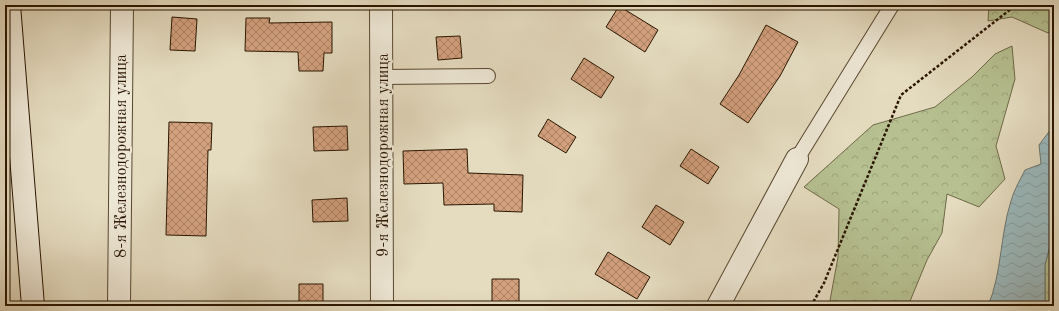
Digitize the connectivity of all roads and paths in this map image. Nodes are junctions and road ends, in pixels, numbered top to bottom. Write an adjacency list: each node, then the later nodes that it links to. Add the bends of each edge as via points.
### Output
1 (9, 5): 9 (street)
2 (122, 5): 10 (street, 8-я Железнодорожная улица)
3 (381, 5): 7 (street, 9-я Железнодорожная улица)
4 (892, 5): 8 (lane)
5 (1016, 5): 13 (path, via 901,95 824,283)
6 (488, 76): 7 (lane)
7 (382, 77): 11 (street, 9-я Железнодорожная улица)
8 (797, 159): 12 (street)
9 (33, 306)
10 (119, 306)
11 (382, 306)
12 (718, 306)
13 (811, 306)

